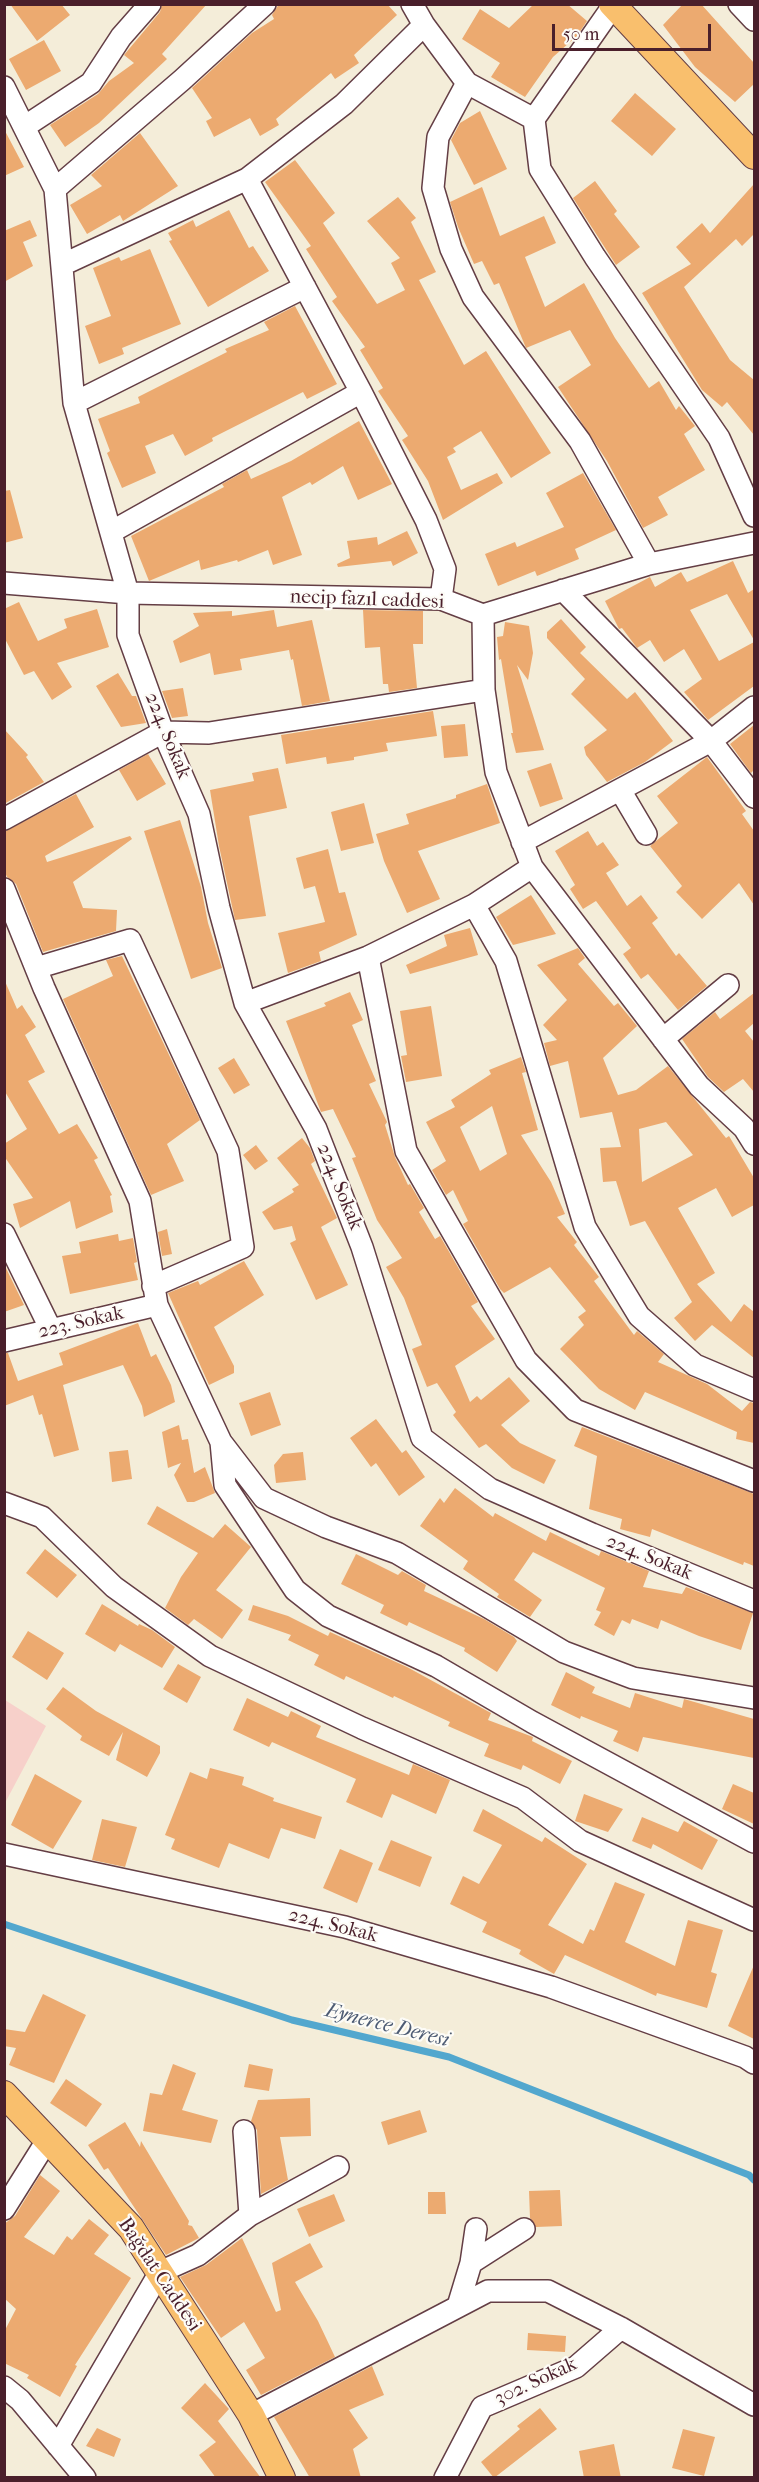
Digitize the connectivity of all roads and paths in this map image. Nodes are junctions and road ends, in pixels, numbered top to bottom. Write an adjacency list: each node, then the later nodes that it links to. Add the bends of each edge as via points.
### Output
1 (150, 4): 11 (street, via 91,83)
2 (264, 4): 14 (street)
3 (412, 4): 7 (street)
4 (740, 4): 6 (street)
5 (613, 5): 10 (street); 12 (main road)
6 (754, 20)
7 (424, 25): 8 (street); 13 (street, via 344,104)
8 (467, 83): 10 (street); 22 (street, via 438,137 433,188 451,249 473,297 580,441)
9 (4, 87): 11 (street)
10 (534, 119): 19 (street, via 540,169 719,438)
11 (24, 127): 14 (street)
12 (754, 156)
13 (246, 179): 15 (street); 16 (street)
14 (55, 189): 15 (street, 224. Sokak)
15 (62, 265): 18 (street, 224. Sokak)
16 (305, 287): 17 (street); 18 (street)
17 (361, 392): 20 (street); 26 (street, via 426,520 445,569)
18 (74, 403): 20 (street, 224. Sokak)
19 (754, 516)
20 (111, 532): 25 (street, 224. Sokak)
21 (754, 543): 22 (street)
22 (649, 564): 24 (street)
23 (4, 582): 25 (street, necip fazıl caddesi)
24 (564, 590): 27 (street); 31 (street)
25 (128, 593): 26 (street, necip fazıl caddesi); 30 (street, 224. Sokak, via 128,635)
26 (441, 599): 27 (street, necip fazıl caddesi)
27 (483, 615): 28 (street)
28 (484, 690): 30 (street, via 209,733); 36 (street, via 496,772)
29 (754, 707): 31 (street)
30 (164, 732): 34 (street); 43 (street, 224. Sokak, via 199,814)
31 (711, 741): 32 (street); 33 (street)
32 (620, 790): 35 (street); 36 (street)
33 (754, 797)
34 (4, 819)
35 (646, 834)
36 (522, 842): 37 (street)
37 (532, 867): 39 (street); 44 (street)
38 (4, 889): 41 (street)
39 (474, 905): 40 (street); 50 (street, via 506,961 585,1227 639,1316 695,1365)
40 (368, 957): 43 (street); 52 (street, via 406,1151 526,1360 575,1410)
41 (36, 968): 47 (street, via 140,1201); 47 (street, 223. Sokak, via 130,940 228,1151 243,1247)
42 (728, 985): 44 (street)
43 (245, 1003): 54 (street, 224. Sokak, via 316,1129 362,1246 422,1438 490,1489)
44 (663, 1039): 45 (street, via 699,1086)
45 (751, 1130)
46 (4, 1234): 48 (street)
47 (155, 1296): 48 (street, 223. Sokak); 51 (street)
48 (51, 1330): 49 (street, 223. Sokak)
49 (4, 1341)
50 (754, 1390)
51 (221, 1442): 55 (street, via 264,1498 397,1554 564,1652 633,1678); 56 (street, via 225,1485 295,1590 328,1616 436,1666)
52 (754, 1480)
53 (4, 1503): 58 (street, via 42,1517 114,1587 210,1656 523,1798 580,1841)
54 (754, 1601)
55 (754, 1698)
56 (754, 1842)
57 (4, 1854): 59 (street, 224. Sokak, via 345,1927 551,1987 745,2056)
58 (754, 1920)
59 (754, 2063)
60 (4, 2094): 62 (main road, Bağdat Caddesi)
61 (244, 2131): 65 (street)
62 (48, 2139): 64 (street); 69 (main road, Bağdat Caddesi, via 131,2228)
63 (339, 2167): 65 (street)
64 (4, 2209)
65 (250, 2215): 69 (street, via 198,2255)
66 (476, 2229): 68 (street)
67 (524, 2229): 68 (street)
68 (471, 2263): 70 (street)
69 (160, 2272): 74 (main road, Bağdat Caddesi); 75 (street)
70 (458, 2306): 71 (street, via 488,2291 548,2291); 74 (street)
71 (621, 2328): 73 (street); 78 (street, 302. Sokak, via 576,2367 482,2407)
72 (4, 2387): 75 (street, via 20,2400)
73 (754, 2405)
74 (251, 2415): 77 (main road, Bağdat Caddesi)
75 (58, 2446): 76 (street)
76 (85, 2478)
77 (282, 2478)
78 (445, 2478)

